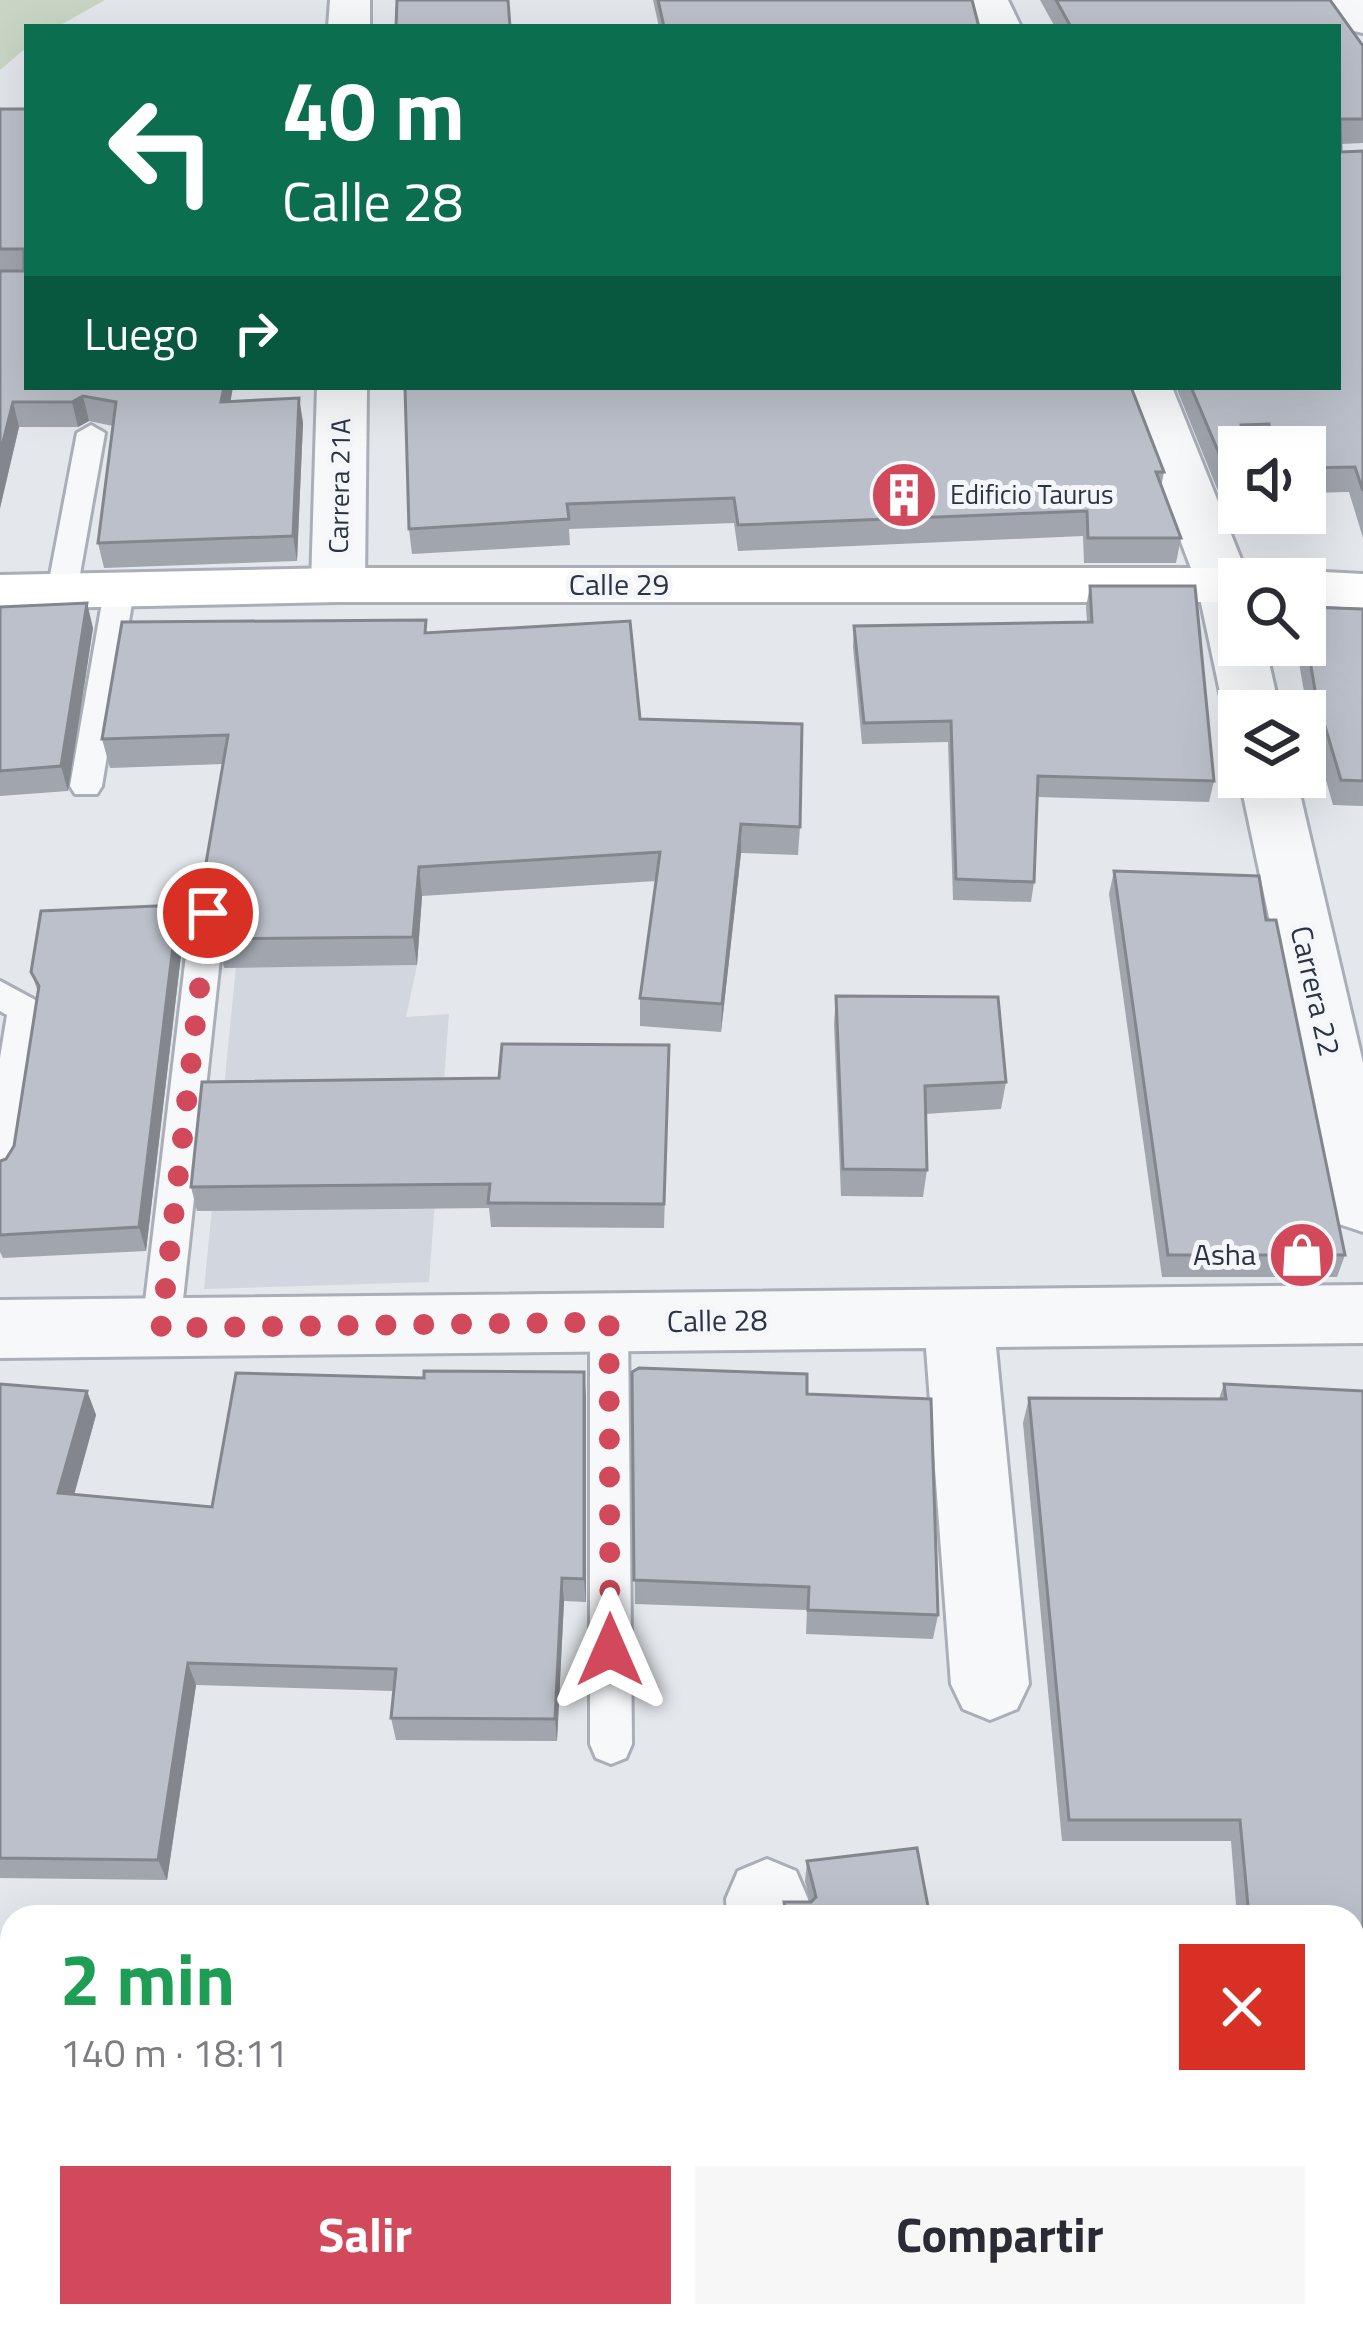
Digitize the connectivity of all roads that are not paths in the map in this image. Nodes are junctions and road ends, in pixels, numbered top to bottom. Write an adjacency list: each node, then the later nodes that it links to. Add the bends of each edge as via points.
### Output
1 (1348, 0): 2 (street)
2 (1363, 21)
3 (342, 390): 8 (street, Carrera 21A)
4 (1149, 390): 6 (street)
5 (92, 433): 10 (lane)
6 (1221, 558)
7 (1218, 585): 8 (main road, Calle 29)
8 (338, 586): 11 (main road, Calle 29)
9 (1326, 589): 12 (main road)
10 (62, 591): 11 (main road, Calle 29); 13 (main road, Calle 29)
11 (119, 591): 14 (lane)
12 (1363, 591)
13 (0, 592)
14 (86, 786)
15 (1272, 798): 19 (street, Carrera 22)
16 (208, 913): 23 (lane)
17 (0, 994): 18 (lane, via 25,1010)
18 (0, 1169)
19 (1363, 1205)
20 (1363, 1315): 21 (street, Calle 28)
21 (959, 1319): 22 (street, Calle 28); 25 (street)
22 (609, 1322): 23 (street, Calle 28); 26 (lane)
23 (161, 1328): 24 (street, Calle 28)
24 (0, 1329)
25 (990, 1684)
26 (610, 1744)

